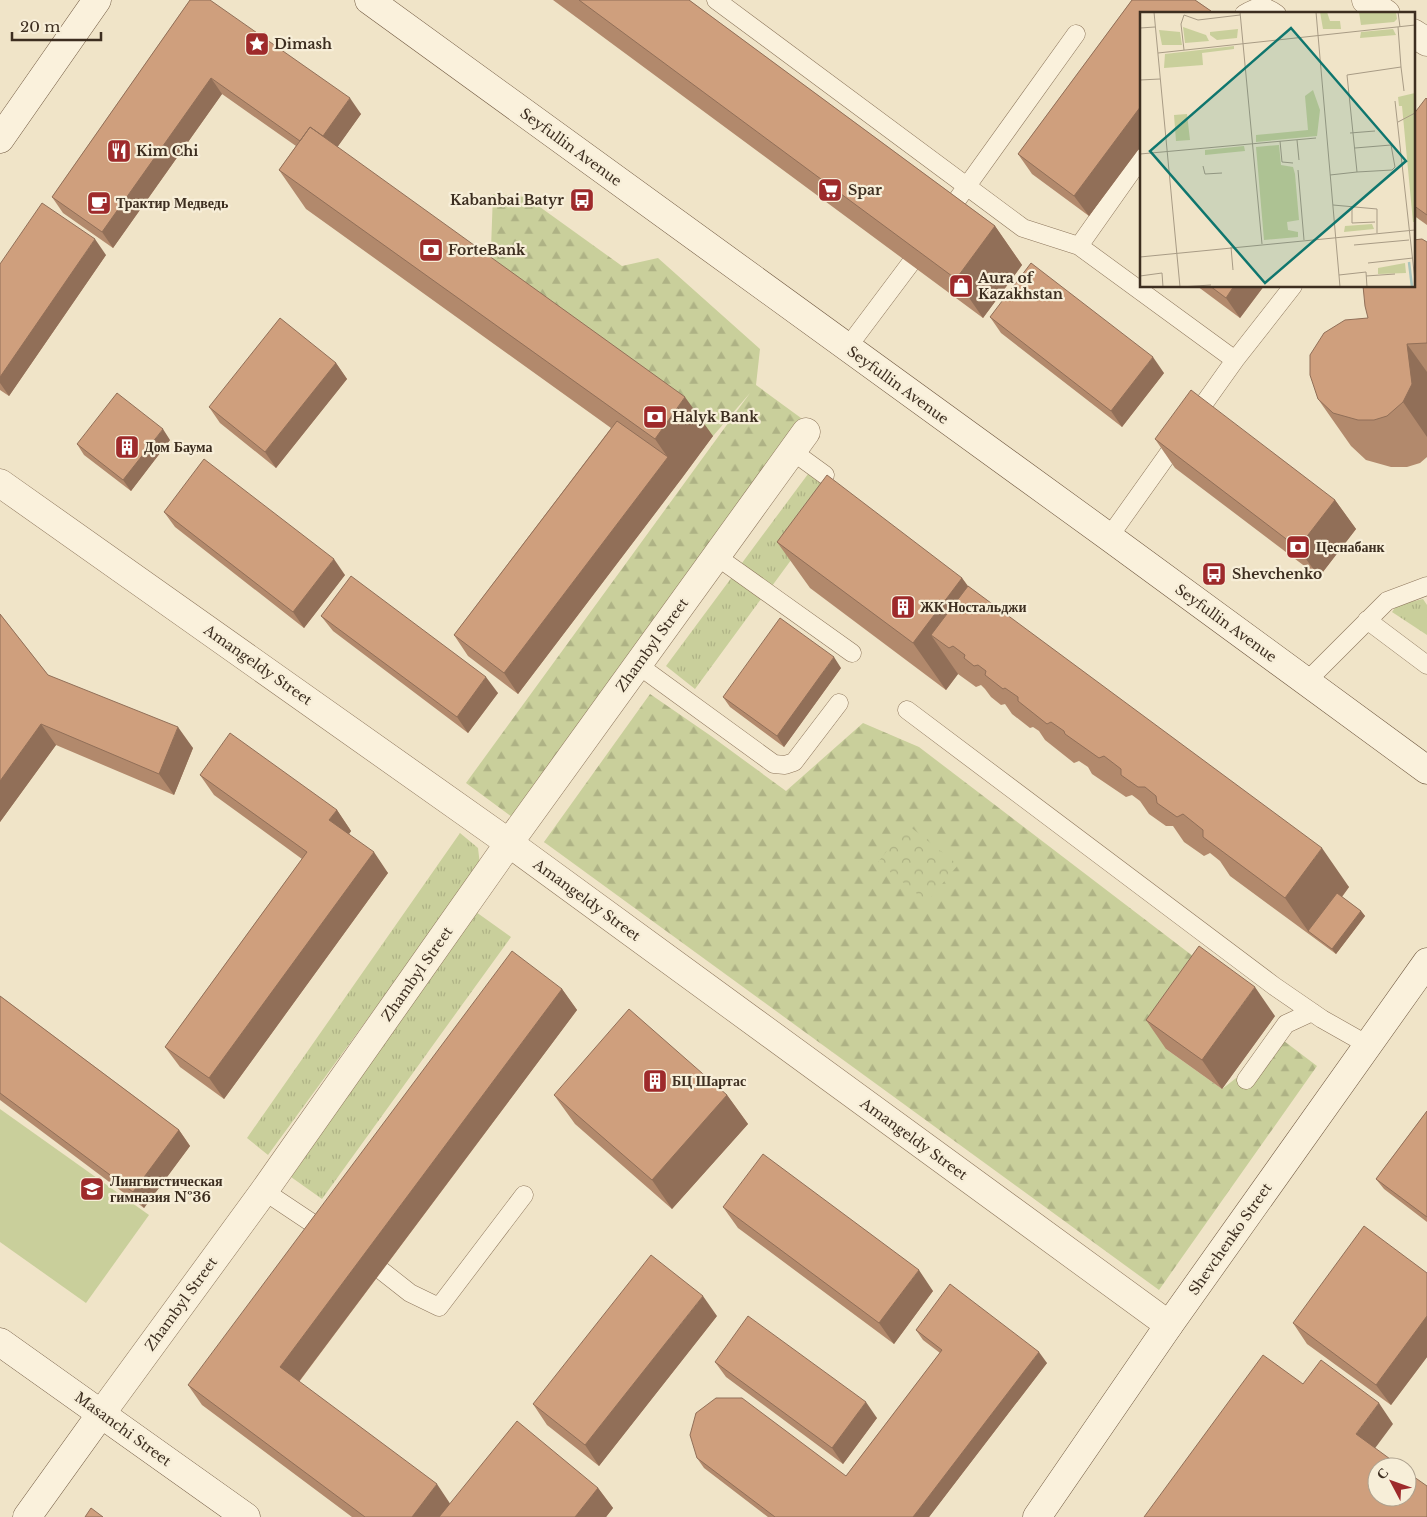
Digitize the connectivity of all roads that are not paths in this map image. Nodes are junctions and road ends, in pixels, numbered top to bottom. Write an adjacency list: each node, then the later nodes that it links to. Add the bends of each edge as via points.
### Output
1 (97, 0): 11 (street)
2 (369, 0): 18 (street, Seyfullin Avenue)
3 (716, 0): 13 (lane)
4 (1366, 0): 7 (street)
5 (1247, 12): 6 (lane, via 1267,7)
6 (1274, 12)
7 (1383, 12)
8 (1076, 34): 13 (lane)
9 (1414, 34): 10 (street)
10 (1427, 42)
11 (0, 139)
12 (1140, 159): 15 (lane)
13 (967, 186): 14 (lane); 15 (lane, via 1023,228)
14 (949, 211)
15 (1079, 246): 19 (lane)
16 (910, 264): 18 (lane)
17 (1291, 288): 19 (lane)
18 (847, 348): 23 (street, Seyfullin Avenue)
19 (1236, 360): 23 (lane)
20 (799, 441): 21 (lane); 24 (street, Zhambyl Street)
21 (825, 475)
22 (0, 483): 34 (street, Amangeldy Street)
23 (1109, 537): 30 (street, Seyfullin Avenue)
24 (716, 556): 27 (lane); 28 (street, Zhambyl Street)
25 (1427, 586): 26 (lane, via 1387,601)
26 (1367, 620): 29 (lane); 30 (lane)
27 (852, 652)
28 (638, 665): 31 (lane, via 774,764 785,766 794,762); 34 (street, Zhambyl Street)
29 (1427, 665)
30 (1306, 682): 33 (street, Seyfullin Avenue)
31 (839, 703)
32 (907, 710): 36 (lane)
33 (1427, 770)
34 (510, 843): 39 (street, Zhambyl Street); 43 (street, Amangeldy Street)
35 (1427, 962): 37 (street, Shevchenko Street)
36 (1312, 1012): 37 (lane); 38 (lane, via 1286,1024)
37 (1368, 1045): 43 (street, Shevchenko Street)
38 (1246, 1080)
39 (264, 1191): 41 (lane); 45 (street, Zhambyl Street)
40 (524, 1195): 42 (lane, via 439,1307 410,1294)
41 (330, 1235)
42 (382, 1271)
43 (1169, 1325): 48 (street, Shevchenko Street)
44 (0, 1342): 45 (street, Masanchi Street)
45 (101, 1414): 46 (street, Zhambyl Street); 47 (street, Masanchi Street)
46 (27, 1517)
47 (246, 1517)
48 (1037, 1517)

